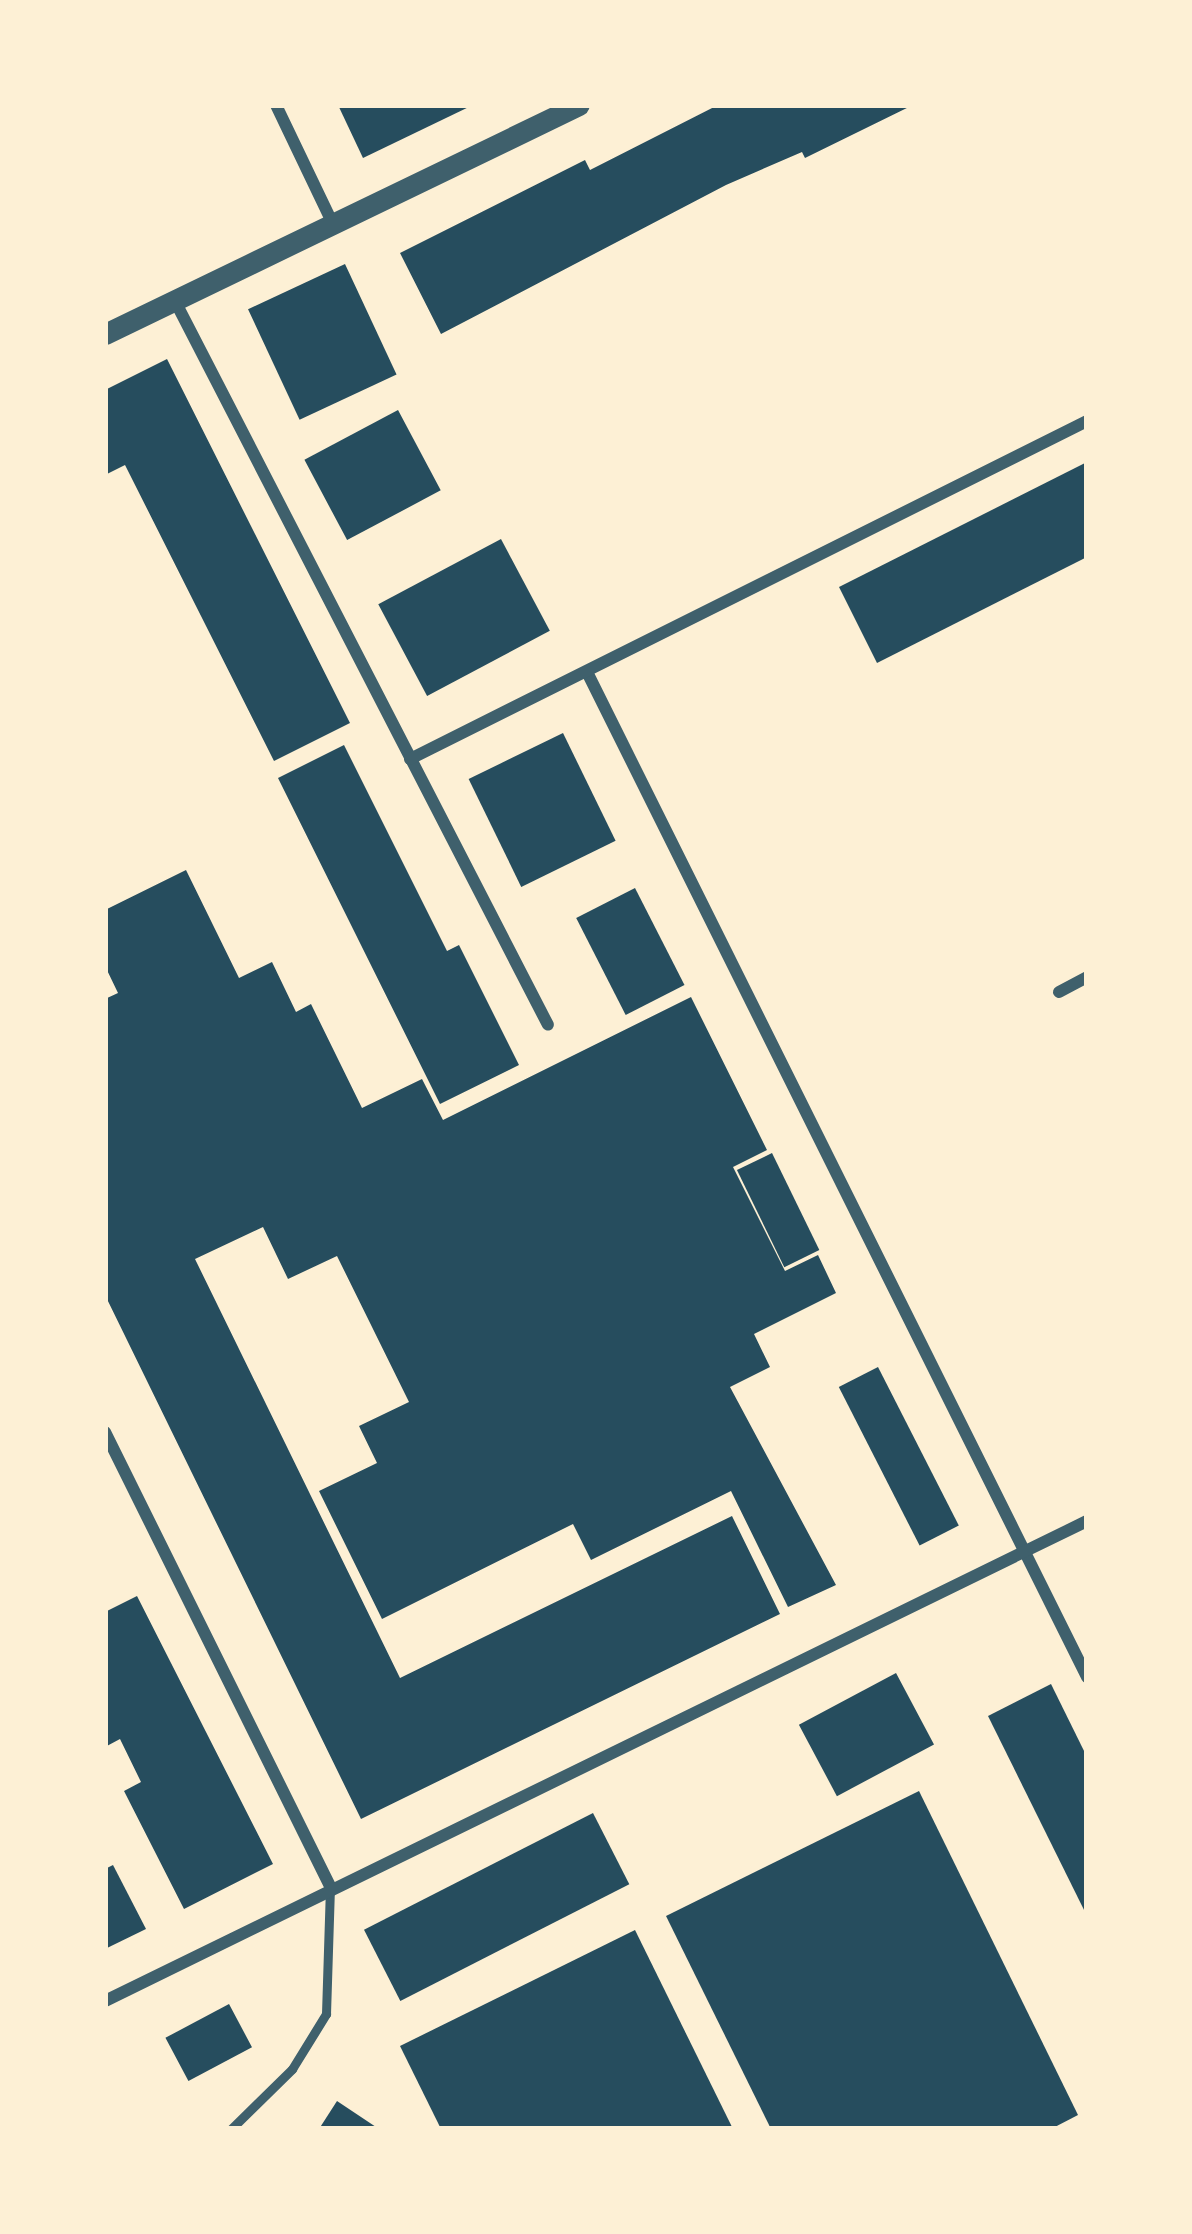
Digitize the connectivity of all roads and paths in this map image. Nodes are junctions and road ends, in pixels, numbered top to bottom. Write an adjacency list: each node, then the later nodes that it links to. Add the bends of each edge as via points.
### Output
1 (276, 105): 3 (street)
2 (579, 105): 3 (street)
3 (333, 224): 4 (street)
4 (175, 301): 5 (street); 8 (street)
5 (105, 334)
6 (1087, 421): 7 (street)
7 (587, 672): 8 (street); 14 (street)
8 (410, 758): 11 (street)
9 (1087, 977): 10 (street)
10 (1059, 992)
11 (548, 1025)
12 (105, 1432): 16 (street)
13 (1087, 1521): 14 (street)
14 (1025, 1553): 15 (street); 16 (street)
15 (1087, 1677)
16 (330, 1886): 17 (street); 18 (lane, via 326,2014 292,2069)
17 (105, 2001)
18 (231, 2129)

